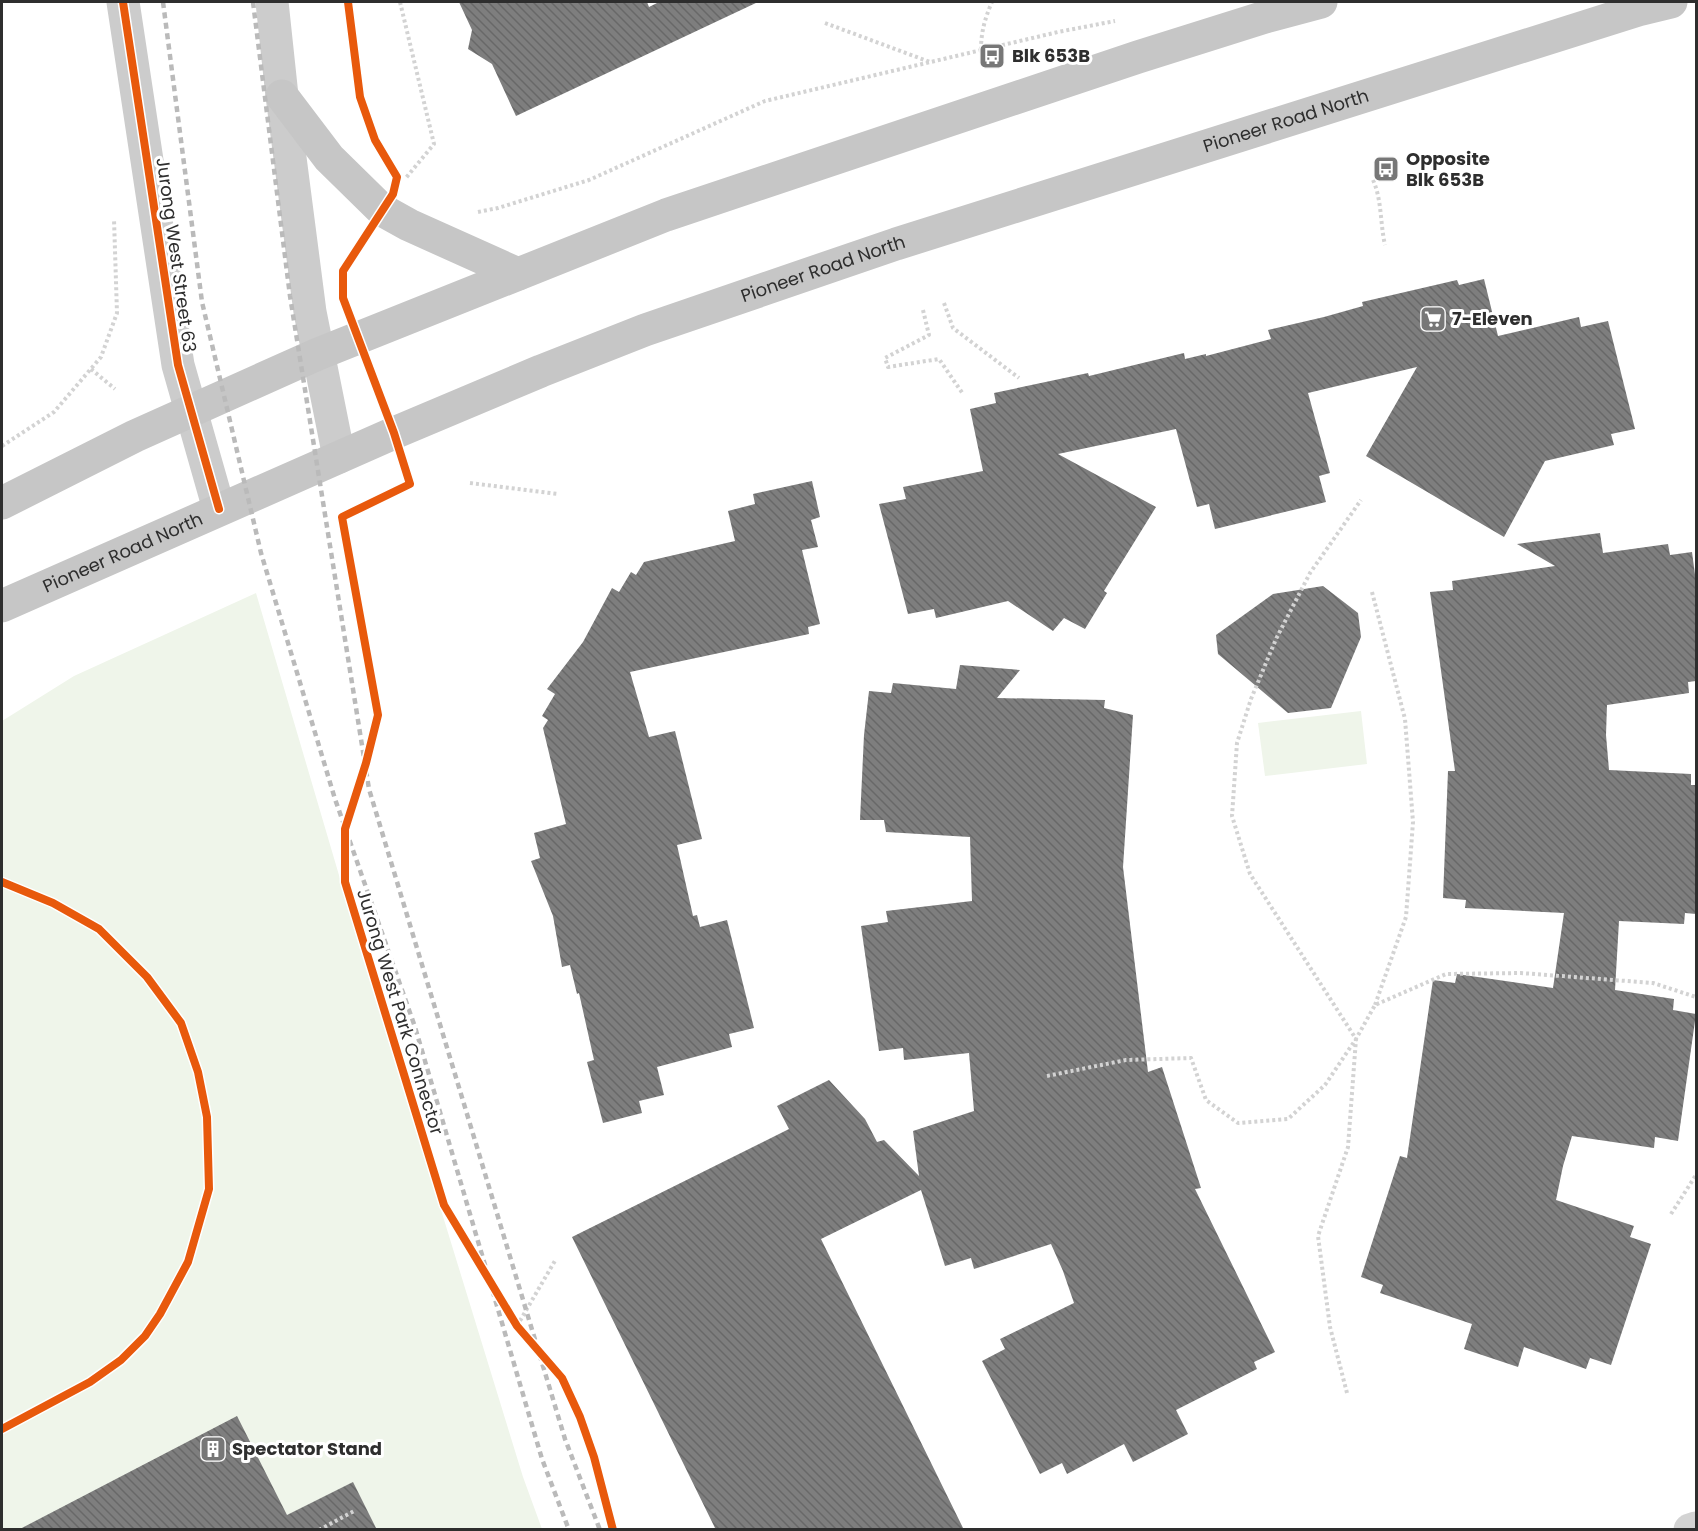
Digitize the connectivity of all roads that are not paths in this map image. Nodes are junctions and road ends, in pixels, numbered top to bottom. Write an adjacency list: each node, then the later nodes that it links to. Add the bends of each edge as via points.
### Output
1 (123, 2): 8 (street, Jurong West Street 63, via 178,365)
2 (272, 2): 5 (street)
3 (1321, 2): 6 (main road, via 1138,57 666,215)
4 (1671, 2): 9 (main road, Pioneer Road North, via 832,265 645,330)
5 (282, 96): 6 (main road, via 329,158 387,202 409,225); 7 (street)
6 (518, 274): 7 (main road)
7 (318, 354): 8 (main road); 9 (street)
8 (191, 412): 10 (main road); 11 (street, Jurong West Street 63)
9 (339, 457): 11 (main road, Pioneer Road North)
10 (2, 503)
11 (219, 509): 12 (main road, Pioneer Road North)
12 (2, 606)
13 (1696, 1528): 14 (street)
14 (1690, 1530)

